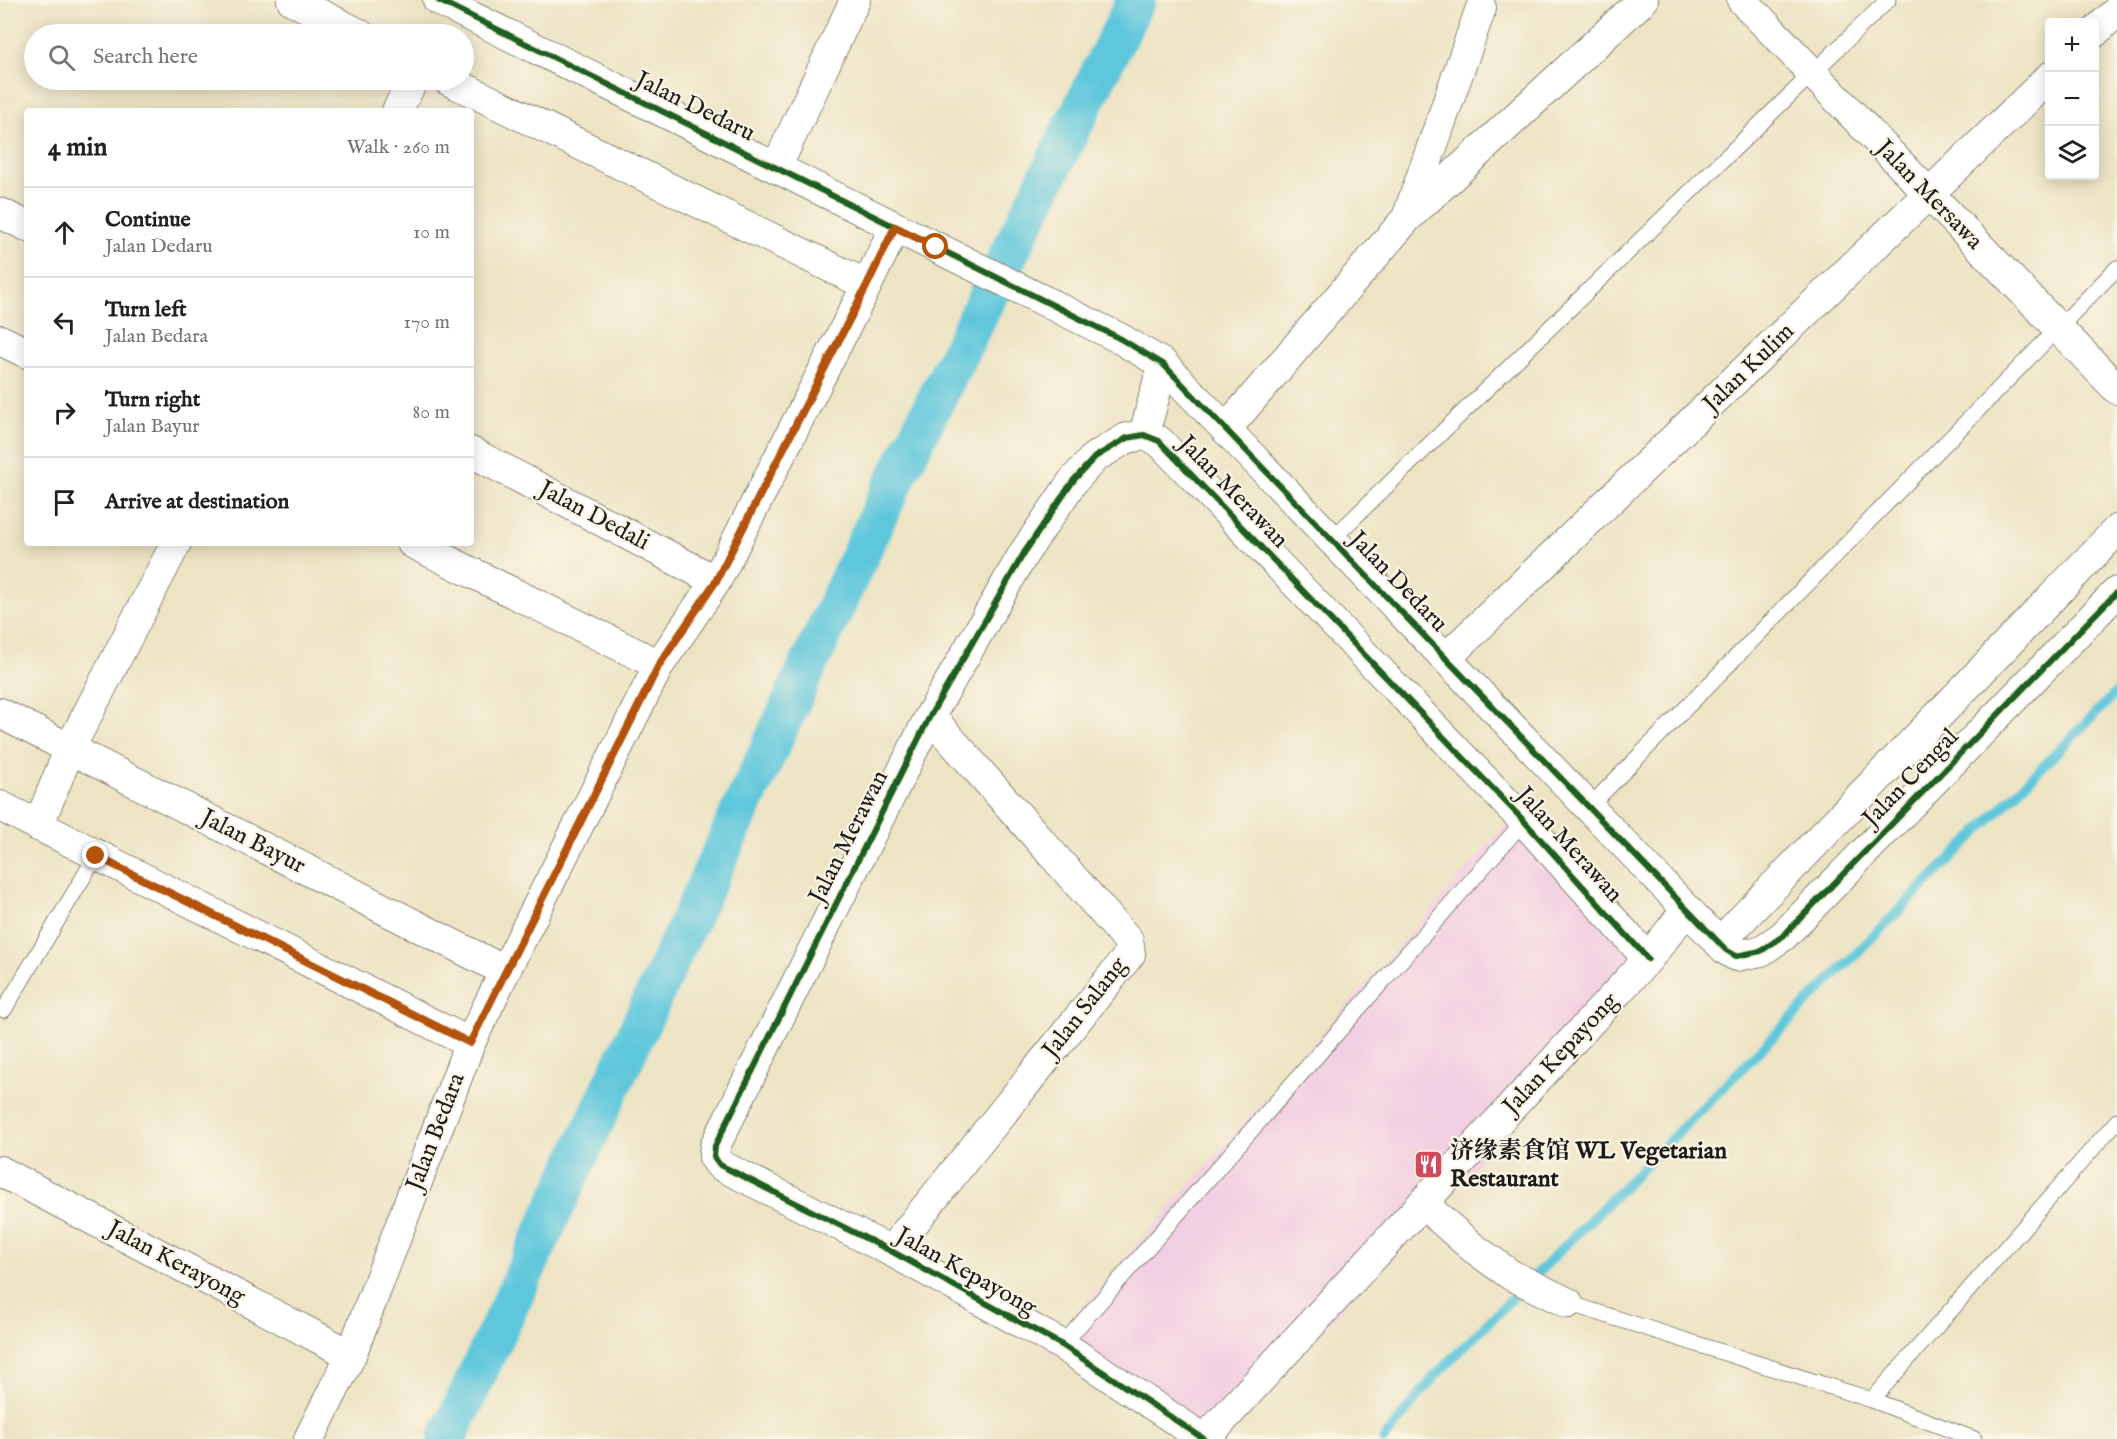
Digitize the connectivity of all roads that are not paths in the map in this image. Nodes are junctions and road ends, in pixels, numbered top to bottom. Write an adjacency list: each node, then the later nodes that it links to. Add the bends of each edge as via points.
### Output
1 (291, 0): 9 (street)
2 (438, 0): 16 (street, Jalan Dedaru)
3 (855, 0): 16 (street)
4 (1643, 0): 19 (street)
5 (1742, 0): 11 (street, Jalan Mersawa)
6 (1888, 0): 11 (lane)
7 (1481, 8): 19 (street)
8 (2117, 11): 10 (street)
9 (339, 24)
10 (2099, 28)
11 (1812, 73): 17 (street, Jalan Mersawa); 33 (lane)
12 (2045, 81): 17 (street, Jalan Kulim)
13 (408, 90): 15 (street)
14 (468, 90): 23 (street)
15 (399, 108)
16 (776, 168): 21 (street, Jalan Dedaru)
17 (1929, 195): 24 (street, Jalan Mersawa); 38 (street, Jalan Kulim)
18 (0, 213): 20 (street)
19 (1407, 218): 29 (street)
20 (24, 225)
21 (895, 227): 23 (street, Jalan Bedara); 27 (street, Jalan Dedaru)
22 (2117, 268): 24 (lane)
23 (867, 285): 36 (street, Jalan Bedara)
24 (2058, 328): 28 (street, Jalan Mersawa); 44 (lane)
25 (0, 340): 26 (street)
26 (24, 352)
27 (1164, 364): 29 (street, Jalan Dedaru); 30 (street)
28 (2117, 389)
29 (1226, 429): 33 (street, Jalan Dedaru)
30 (1144, 435): 41 (street, Jalan Merawan, via 1127,438 1095,457 1073,481 1024,553); 45 (street, Jalan Merawan, via 1160,441)
31 (474, 454): 36 (street, Jalan Dedali)
32 (2117, 530): 49 (street, Jalan Cengal)
33 (1332, 539): 38 (street, Jalan Dedaru)
34 (174, 546): 42 (street)
35 (418, 546): 39 (street)
36 (716, 581): 39 (street, Jalan Bedara)
37 (2117, 592): 49 (street, Jalan Cengal, via 1783,936 1761,951 1736,956)
38 (1446, 658): 44 (street, Jalan Dedaru)
39 (659, 665): 51 (street, Jalan Bedara)
40 (0, 713): 42 (street, Jalan Bayur)
41 (930, 716): 55 (street, Jalan Merawan); 58 (street, Jalan Salang, via 1128,940 1130,954)
42 (70, 748): 46 (street); 51 (street, Jalan Bayur)
43 (0, 807): 46 (street)
44 (1589, 807): 48 (street, Jalan Dedaru)
45 (1524, 821): 50 (street, Jalan Merawan); 60 (lane)
46 (38, 826): 47 (street)
47 (96, 856): 52 (lane); 53 (street)
48 (1687, 909): 49 (street, Jalan Dedaru); 50 (street, Jalan Kepayong)
49 (1719, 943)
50 (1648, 959): 57 (street, Jalan Kepayong)
51 (505, 972): 53 (street, Jalan Bedara)
52 (4, 1010)
53 (470, 1043): 61 (street, Jalan Bedara)
54 (2117, 1121): 62 (lane)
55 (715, 1146): 58 (street, Jalan Kepayong, via 714,1157 720,1165)
56 (0, 1171): 61 (street, Jalan Kerayong)
57 (1423, 1204): 59 (street, via 1510,1275); 64 (street, Jalan Kepayong)
58 (891, 1251): 60 (street, Jalan Kepayong)
59 (1568, 1304): 62 (lane)
60 (1062, 1346): 64 (street, Jalan Kepayong)
61 (351, 1355): 63 (street, Jalan Bedara)
62 (1872, 1401): 65 (lane)
63 (309, 1439)
64 (1204, 1439)
65 (1974, 1439)

